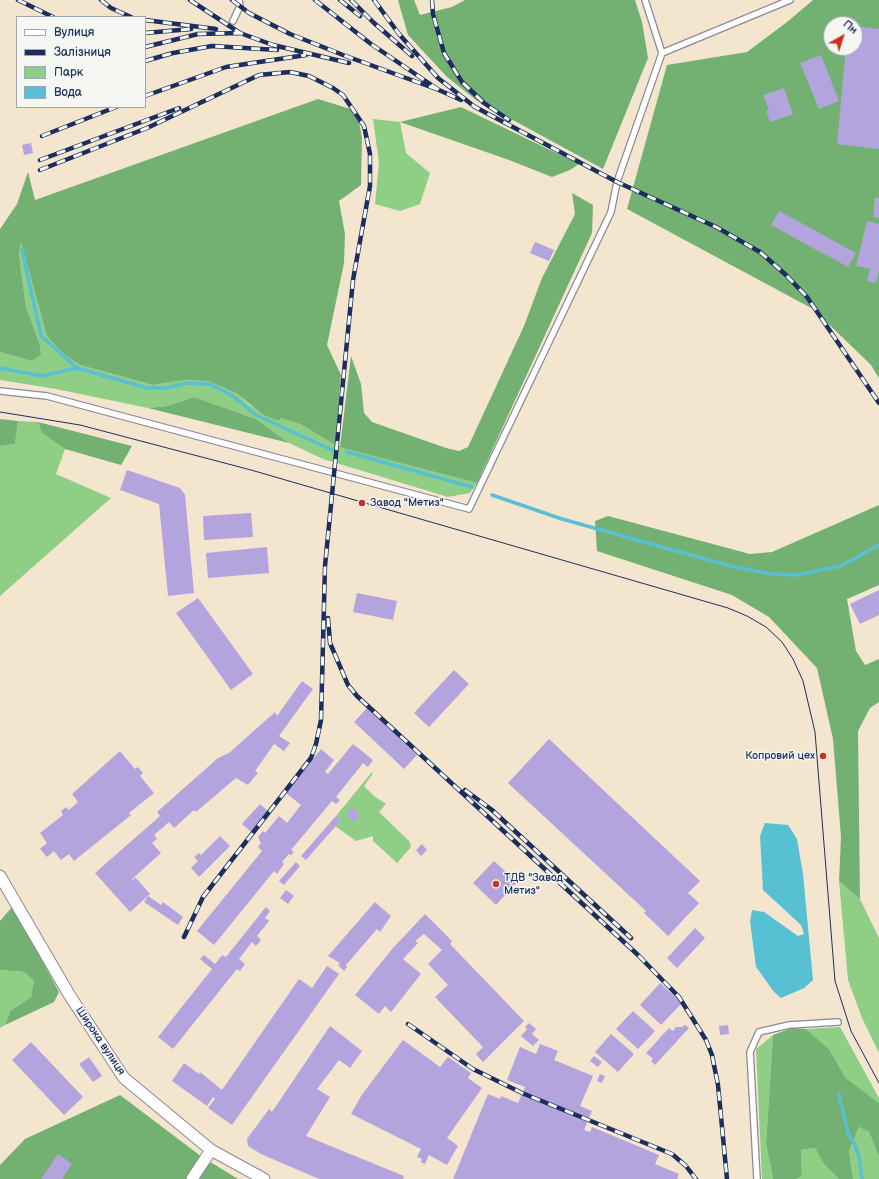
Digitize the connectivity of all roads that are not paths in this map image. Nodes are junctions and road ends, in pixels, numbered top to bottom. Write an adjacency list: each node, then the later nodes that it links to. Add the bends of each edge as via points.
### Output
1 (239, 0): 4 (lane, via 240,6)
2 (644, 0): 5 (lane)
3 (790, 0): 5 (lane)
4 (233, 22)
5 (662, 53): 6 (lane, via 617,182 611,212 469,509 47,396)
6 (0, 391)
7 (0, 876): 9 (street, Широка вулиця, via 70,996 124,1078)
8 (838, 1022): 12 (lane, via 789,1025 760,1032 750,1052)
9 (211, 1150): 10 (street); 11 (street, Широка вулиця)
10 (192, 1179)
11 (264, 1179)
12 (757, 1179)

